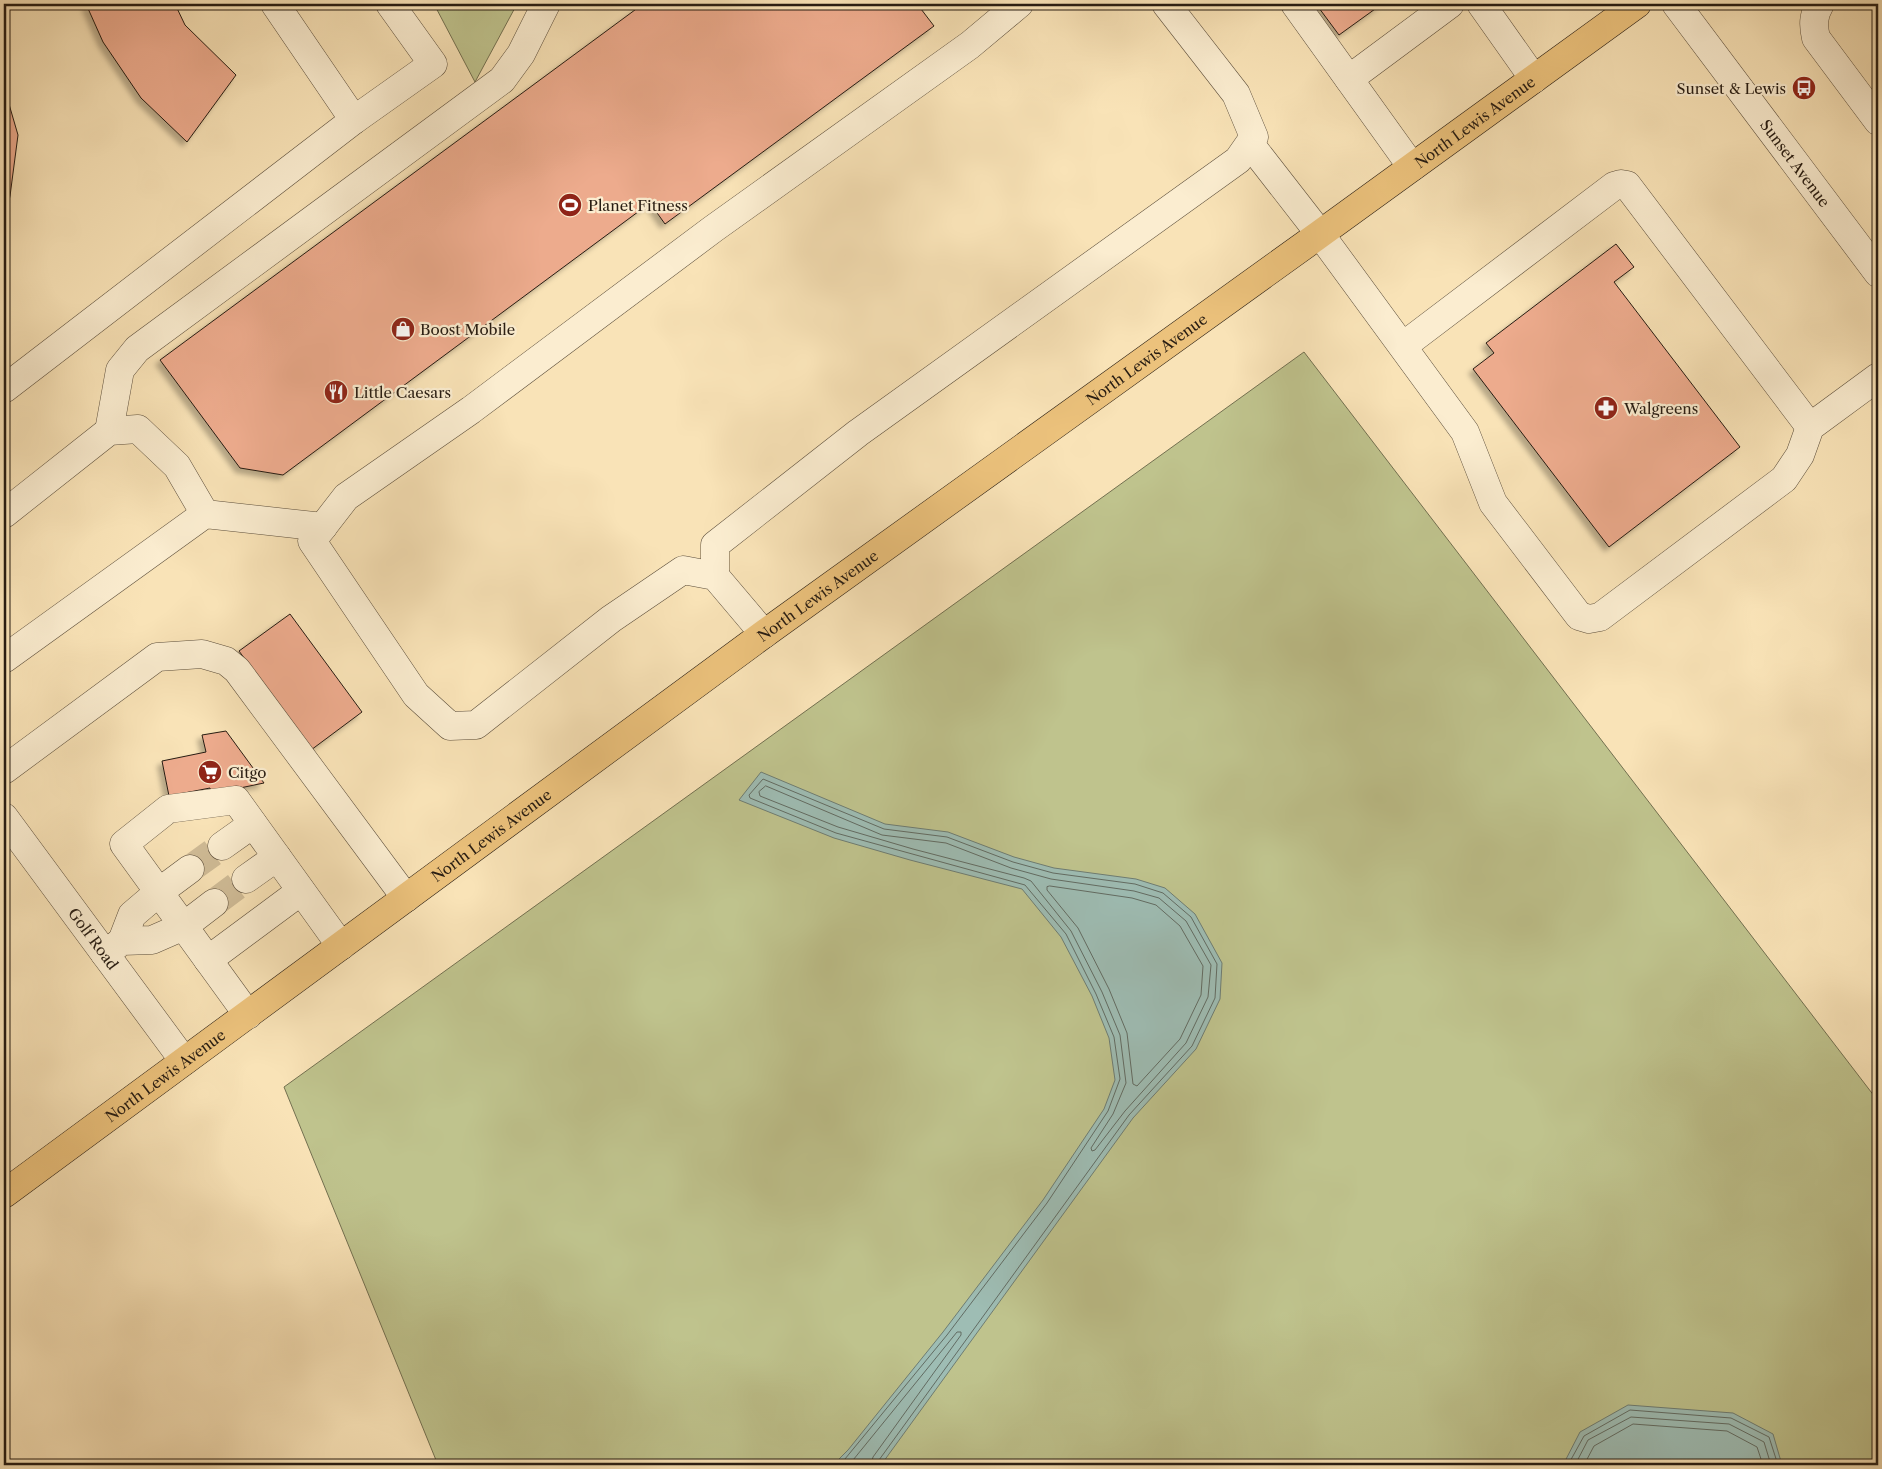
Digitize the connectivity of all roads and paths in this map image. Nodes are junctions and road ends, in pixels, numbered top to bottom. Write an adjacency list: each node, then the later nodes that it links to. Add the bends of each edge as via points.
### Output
1 (275, 4): 14 (street)
2 (390, 4): 14 (street, via 433,64)
3 (546, 4): 24 (street, via 521,54 502,80 137,349 120,370)
4 (1019, 4): 27 (street, via 970,46 713,229 471,410 346,497)
5 (1166, 4): 16 (street, via 1236,94 1254,137)
6 (1295, 4): 12 (street)
7 (1450, 4): 12 (street)
8 (1481, 4): 13 (street)
9 (1637, 4): 13 (main road, North Lewis Avenue)
10 (1676, 4): 19 (street, Sunset Avenue)
11 (1820, 4): 15 (street, via 1814,25 1816,38)
12 (1349, 79): 17 (street)
13 (1534, 79): 17 (main road, North Lewis Avenue)
14 (354, 120): 22 (street)
15 (1878, 121)
16 (1250, 144): 18 (street); 28 (street, via 1238,160 858,433 715,545)
17 (1412, 167): 18 (main road, North Lewis Avenue)
18 (1320, 234): 20 (street); 29 (main road, North Lewis Avenue)
19 (1878, 273)
20 (1403, 346): 23 (street, via 1614,186 1627,185); 23 (street, via 1465,432 1494,502 1579,616 1589,619 1600,617 1784,479 1800,455)
21 (1878, 377): 23 (street)
22 (4, 389)
23 (1810, 427)
24 (109, 431): 25 (street); 26 (street, via 138,429 177,466)
25 (4, 514)
26 (205, 514): 27 (street); 30 (street)
27 (317, 534): 28 (street, via 416,694 450,726 476,725 611,619 683,570)
28 (715, 576): 29 (street)
29 (764, 634): 40 (main road, North Lewis Avenue)
30 (4, 659)
31 (4, 770): 40 (street, via 157,657 202,654 226,661 237,670)
32 (253, 824): 34 (street); 35 (street); 39 (street, via 236,800 168,809 124,844)
33 (7, 827): 44 (street, Golf Road)
34 (222, 846)
35 (277, 857): 37 (street); 38 (street)
36 (190, 869): 39 (street)
37 (246, 879)
38 (301, 891): 43 (street); 45 (street)
39 (159, 892): 42 (street); 44 (street, via 132,915)
40 (406, 898): 43 (main road, North Lewis Avenue)
41 (214, 903): 42 (street)
42 (184, 926): 44 (street, via 152,940); 45 (street)
43 (341, 946): 46 (main road, North Lewis Avenue)
44 (113, 948): 47 (street, Golf Road)
45 (208, 960): 46 (street)
46 (248, 1015): 47 (main road, North Lewis Avenue)
47 (184, 1062): 48 (main road, North Lewis Avenue)
48 (4, 1194)

